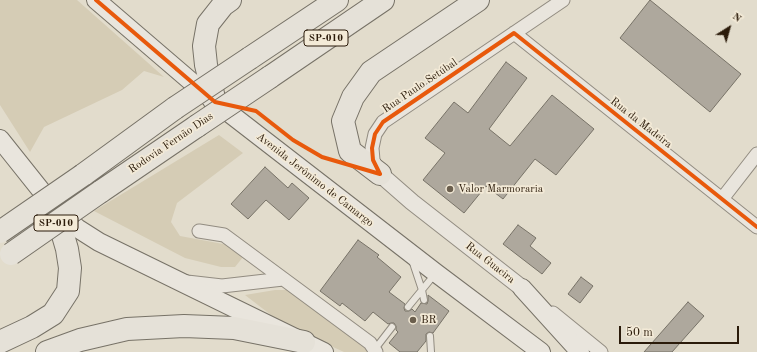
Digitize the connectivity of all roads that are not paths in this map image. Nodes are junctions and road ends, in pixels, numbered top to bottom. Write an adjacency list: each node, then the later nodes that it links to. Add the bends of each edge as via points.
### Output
1 (96, 0): 8 (main road, Avenida Jerônimo de Camargo)
2 (230, 0): 8 (highway, via 208,24 204,46)
3 (337, 0): 16 (highway, SP-010, bridge, via 175,108)
4 (383, 0): 18 (highway, Rodovia Fernão Dias / SP-010, bridge)
5 (478, 0): 11 (highway, via 372,72 353,97 343,121 350,151)
6 (563, 0): 7 (street, Rua Paulo Setúbal)
7 (514, 33): 11 (street, Rua Paulo Setúbal, via 383,122 375,134 372,148 373,160); 12 (street, Rua da Madeira)
8 (215, 102): 17 (main road, Avenida Jerônimo de Camargo)
9 (0, 139): 13 (main road)
10 (757, 154): 12 (street)
11 (380, 174): 22 (street, Rua Guacira)
12 (722, 199): 14 (street, Rua da Madeira)
13 (55, 208): 21 (main road, via 77,228 99,242); 28 (highway, via 70,268 68,291 53,314)
14 (757, 226)
15 (199, 231): 20 (street, via 224,235)
16 (0, 232)
17 (409, 252): 19 (main road, Avenida Jerônimo de Camargo); 23 (lane)
18 (6, 257)
19 (436, 273): 23 (lane); 34 (main road, Avenida Jerônimo de Camargo)
20 (283, 279): 21 (street, via 222,286); 30 (street, via 365,339)
21 (181, 281): 29 (main road)
22 (522, 288): 35 (main road); 36 (street, Rua Guacira)
23 (422, 290): 24 (lane); 25 (lane)
24 (424, 300)
25 (408, 307)
26 (392, 327): 30 (lane)
27 (430, 336): 33 (lane)
28 (0, 342)
29 (304, 342): 31 (highway, via 234,328 184,326 127,329 80,340); 32 (main road)
30 (375, 351)
31 (46, 352)
32 (324, 352)
33 (432, 352)
34 (541, 352)
35 (580, 352)
36 (602, 352)

